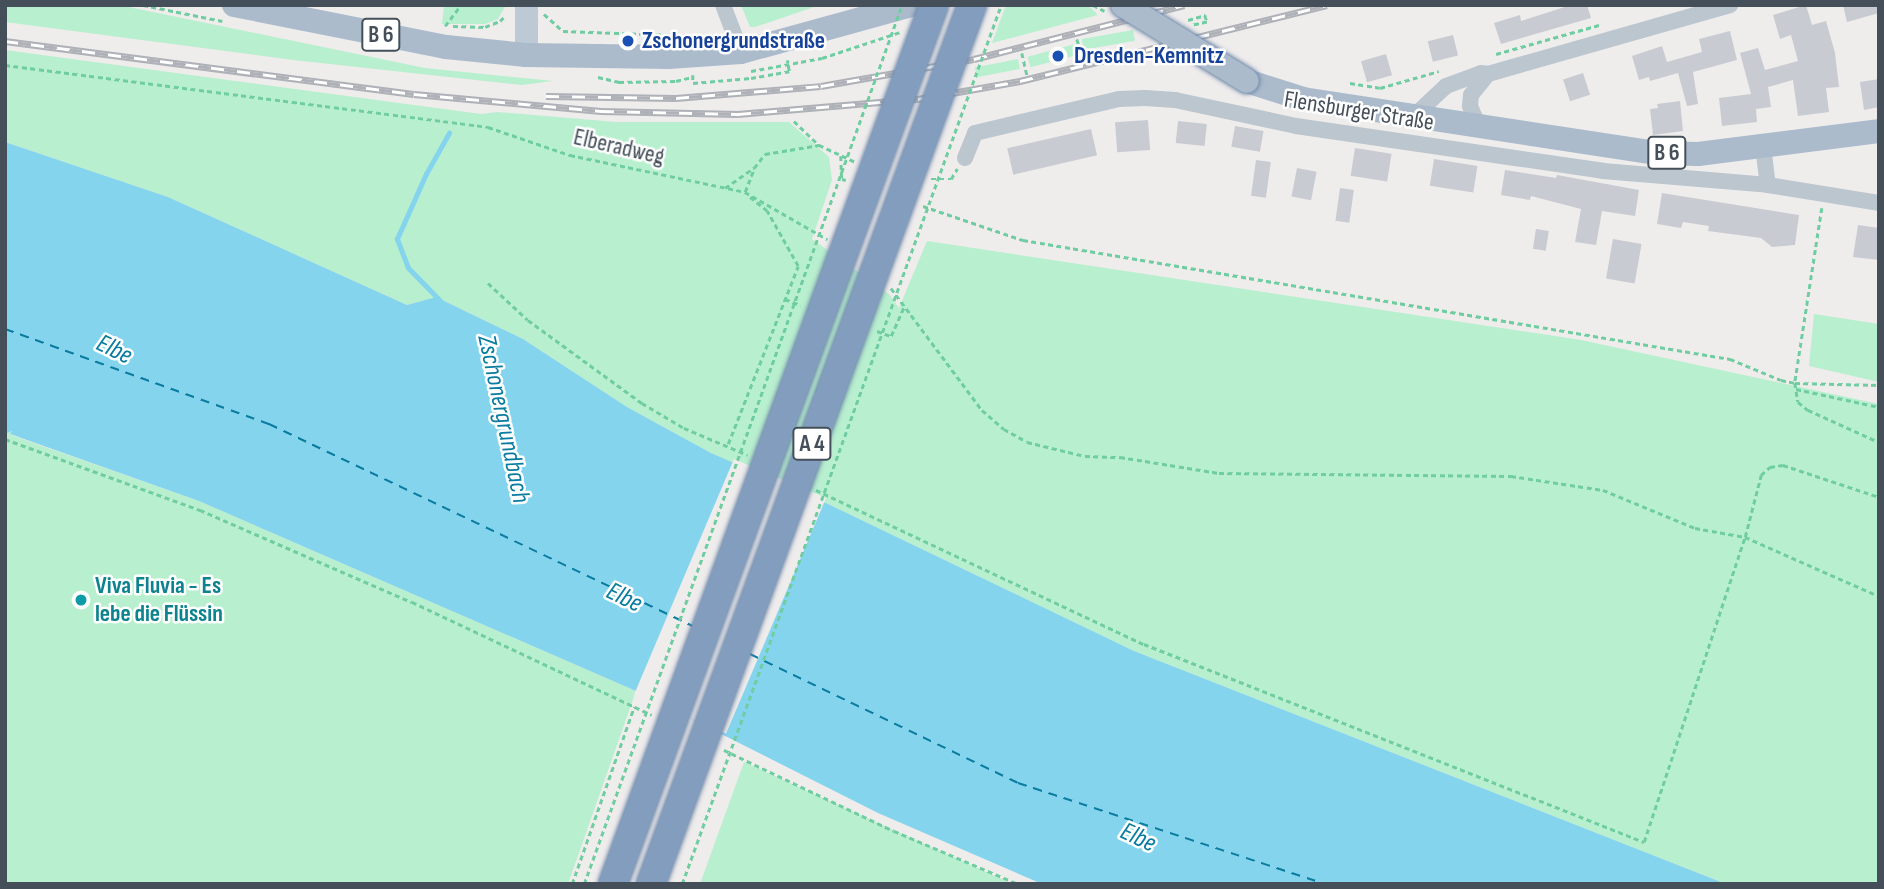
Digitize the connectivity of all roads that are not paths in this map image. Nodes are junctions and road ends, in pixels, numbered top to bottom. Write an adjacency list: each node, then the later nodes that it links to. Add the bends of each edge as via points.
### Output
1 (234, 5): 10 (main road, B 6, via 400,39)
2 (723, 5): 9 (street)
3 (912, 5): 9 (main road, B 6)
4 (934, 5): 19 (highway, A 4, bridge)
5 (972, 5): 20 (highway, A 4, bridge)
6 (1730, 5): 11 (street)
7 (1114, 8): 12 (main road, B 6, bridge, via 1247,80 1303,99)
8 (520, 12): 10 (street)
9 (741, 52): 10 (main road, B 6, via 669,57)
10 (526, 55)
11 (1488, 75): 12 (street, via 1481,73 1446,86); 13 (street, via 1471,95)
12 (1415, 115): 13 (main road, B 6)
13 (1478, 125): 15 (main road, B 6, via 1657,153 1698,154)
14 (1879, 131): 15 (main road, B 6)
15 (1763, 146): 17 (street)
16 (965, 158): 17 (street, Flensburger Straße, via 975,133 1119,99 1145,98 1175,100 1296,126 1602,171)
17 (1768, 184): 18 (street, Flensburger Straße)
18 (1879, 203)
19 (613, 884)
20 (651, 884)

